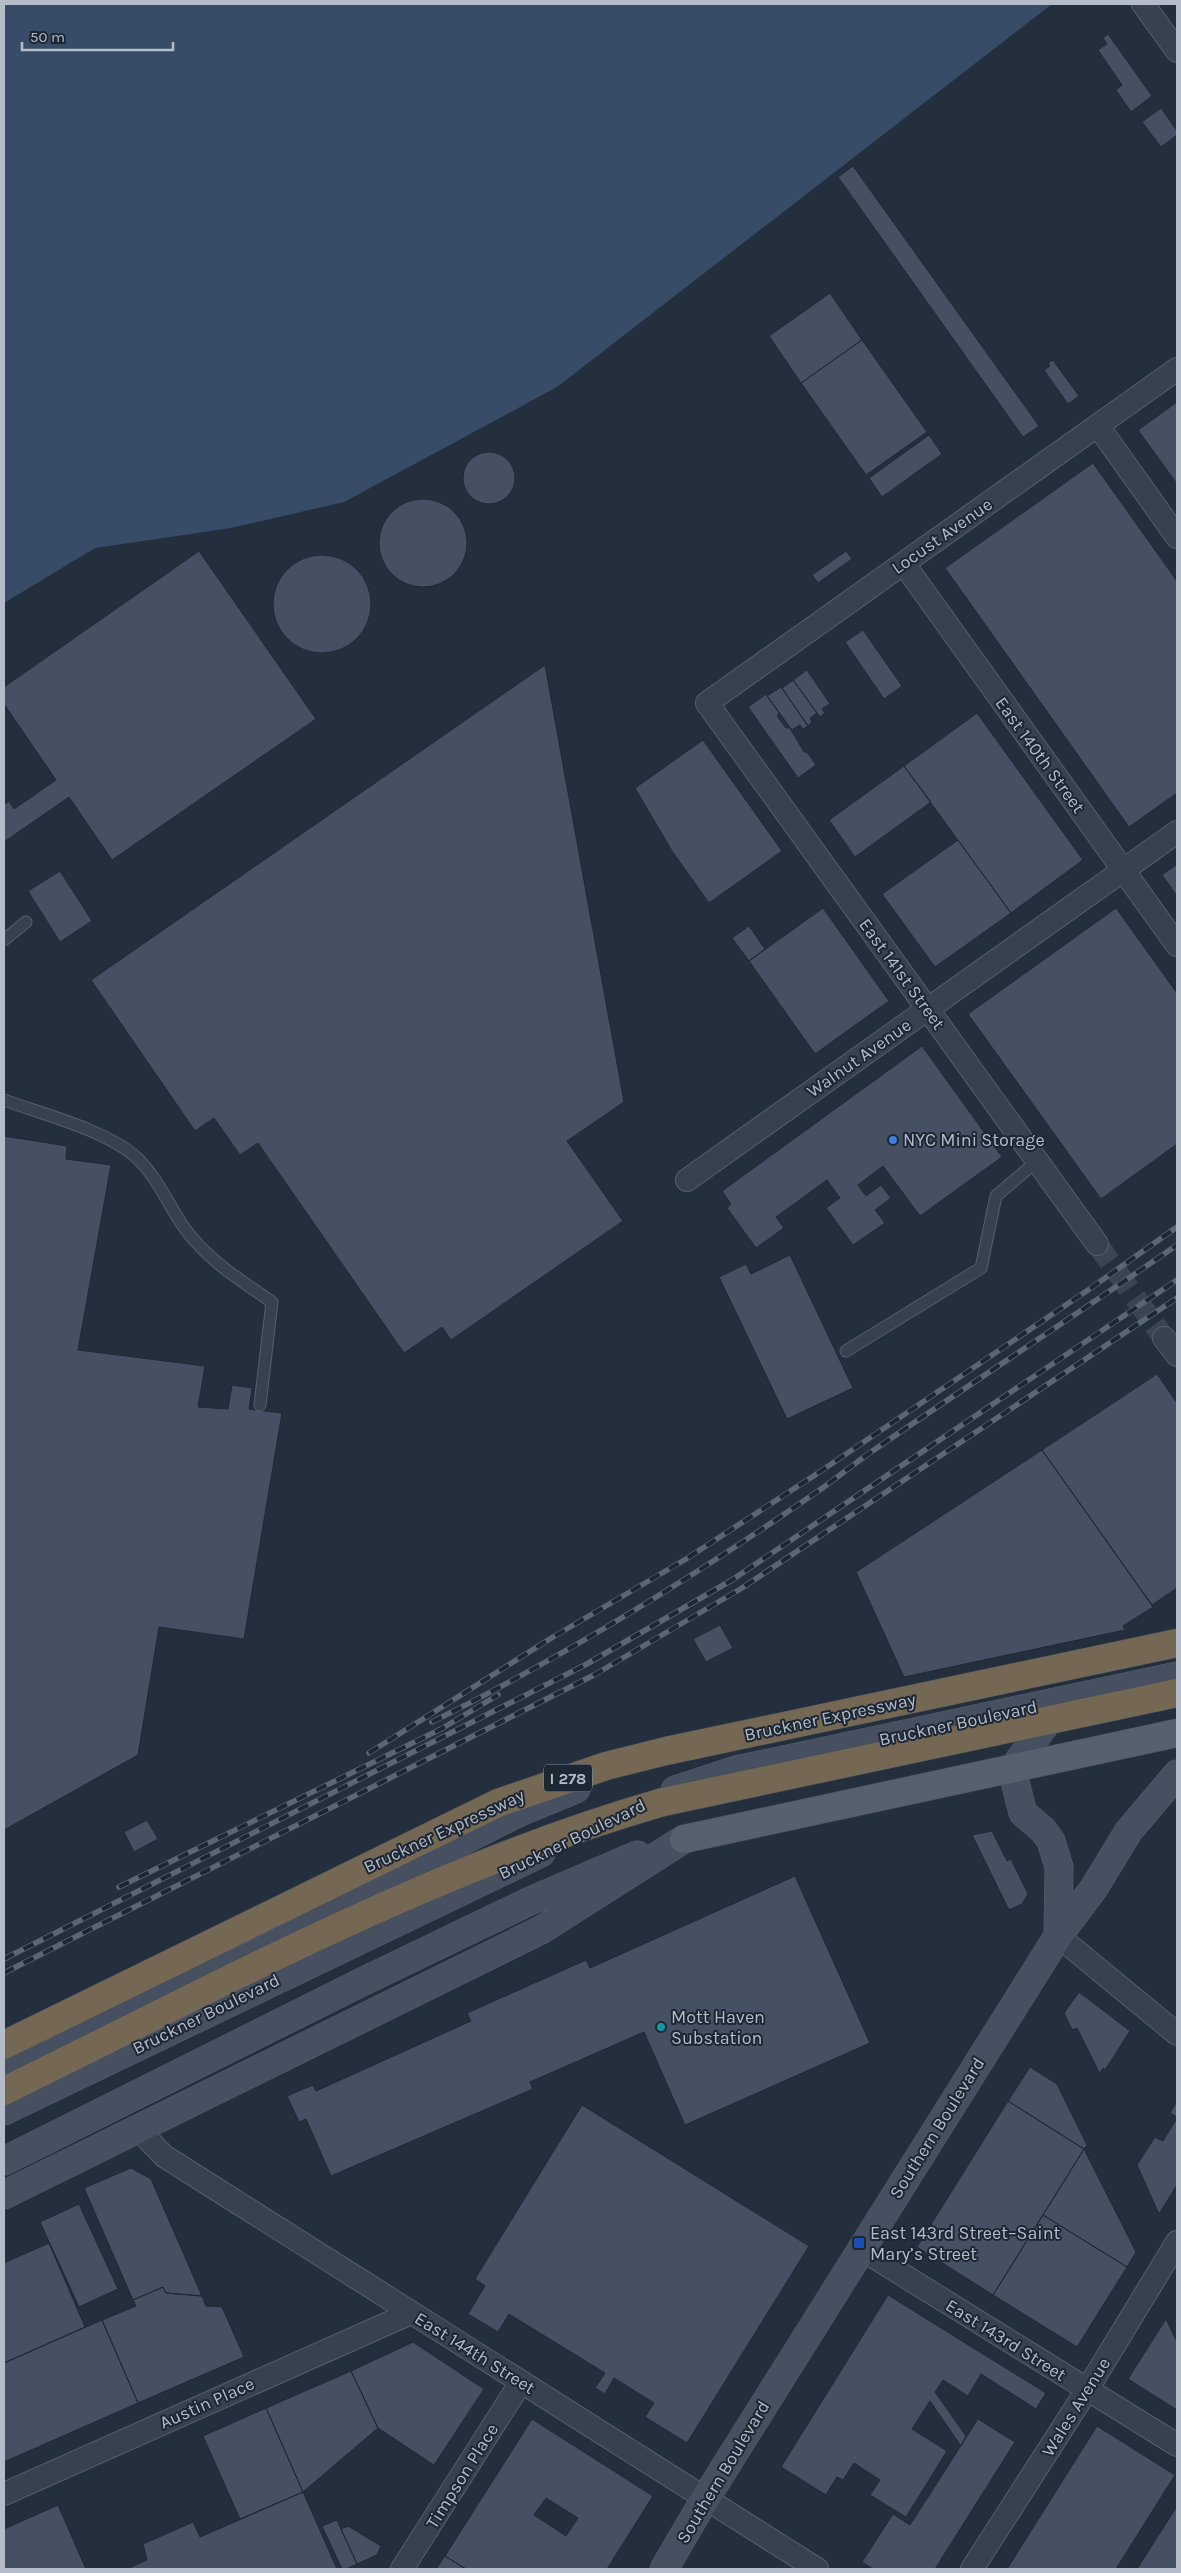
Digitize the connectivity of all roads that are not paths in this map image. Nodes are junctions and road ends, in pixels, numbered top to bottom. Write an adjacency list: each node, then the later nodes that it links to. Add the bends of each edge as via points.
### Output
1 (1143, 4): 2 (street)
2 (1177, 52)
3 (1177, 369): 4 (street, Locust Avenue)
4 (1098, 426): 5 (street); 6 (street, Locust Avenue)
5 (1177, 537)
6 (904, 564): 7 (street, Locust Avenue); 9 (street, East 140th Street)
7 (707, 704): 13 (street, East 141st Street)
8 (1177, 832): 9 (street, Walnut Avenue)
9 (1124, 870): 12 (street, East 140th Street); 13 (street, Walnut Avenue)
10 (26, 922): 11 (lane)
11 (4, 940)
12 (1177, 945)
13 (928, 1010): 15 (street, East 141st Street); 16 (street, Walnut Avenue)
14 (4, 1100): 19 (lane, via 72,1124 135,1156 152,1174 184,1227 218,1264 272,1302)
15 (1037, 1161): 17 (street, East 141st Street); 18 (lane, via 996,1196 981,1268)
16 (687, 1180)
17 (1097, 1244)
18 (846, 1351)
19 (260, 1405)
20 (1177, 1643): 35 (highway, Bruckner Expressway / I 278, via 666,1751 557,1781 498,1803)
21 (1177, 1653): 26 (main road, Bruckner Boulevard)
22 (1177, 1676): 24 (main road, Bruckner Boulevard)
23 (1177, 1693): 37 (highway, bridge, via 663,1802 597,1821 478,1865 393,1903)
24 (1063, 1700): 27 (main road); 29 (main road, Bruckner Boulevard, via 736,1770)
25 (1177, 1733): 27 (main road)
26 (764, 1740): 29 (main road, via 690,1770); 33 (main road, Bruckner Boulevard, via 636,1769 559,1795)
27 (1012, 1770): 30 (main road); 31 (main road, via 1023,1813 1051,1841 1060,1867)
28 (1177, 1774): 31 (main road, Southern Boulevard, via 1128,1832 1094,1888)
29 (656, 1798): 32 (main road, Bruckner Boulevard)
30 (684, 1839): 39 (main road, via 541,1930); 40 (main road, via 618,1861 530,1901)
31 (1058, 1936): 34 (street); 43 (main road, Southern Boulevard)
32 (312, 1963): 33 (main road); 38 (main road, Bruckner Boulevard)
33 (161, 1993): 36 (main road, Bruckner Boulevard)
34 (1177, 2034)
35 (4, 2045)
36 (4, 2072)
37 (4, 2092)
38 (4, 2111)
39 (139, 2130): 41 (main road); 44 (street, East 144th Street, via 164,2156)
40 (4, 2161)
41 (4, 2195)
42 (1176, 2245): 46 (street, Wales Avenue)
43 (861, 2249): 46 (street, East 143rd Street); 49 (main road, Southern Boulevard)
44 (411, 2313): 45 (street, East 144th Street); 48 (street, Austin Place)
45 (521, 2382): 49 (street, East 144th Street); 50 (street, Timpson Place)
46 (1087, 2390): 47 (street, East 143rd Street); 53 (street, Wales Avenue)
47 (1177, 2445)
48 (4, 2494)
49 (705, 2499): 51 (main road, Southern Boulevard); 52 (street, East 144th Street)
50 (402, 2569)
51 (664, 2569)
52 (817, 2569)
53 (972, 2569)

